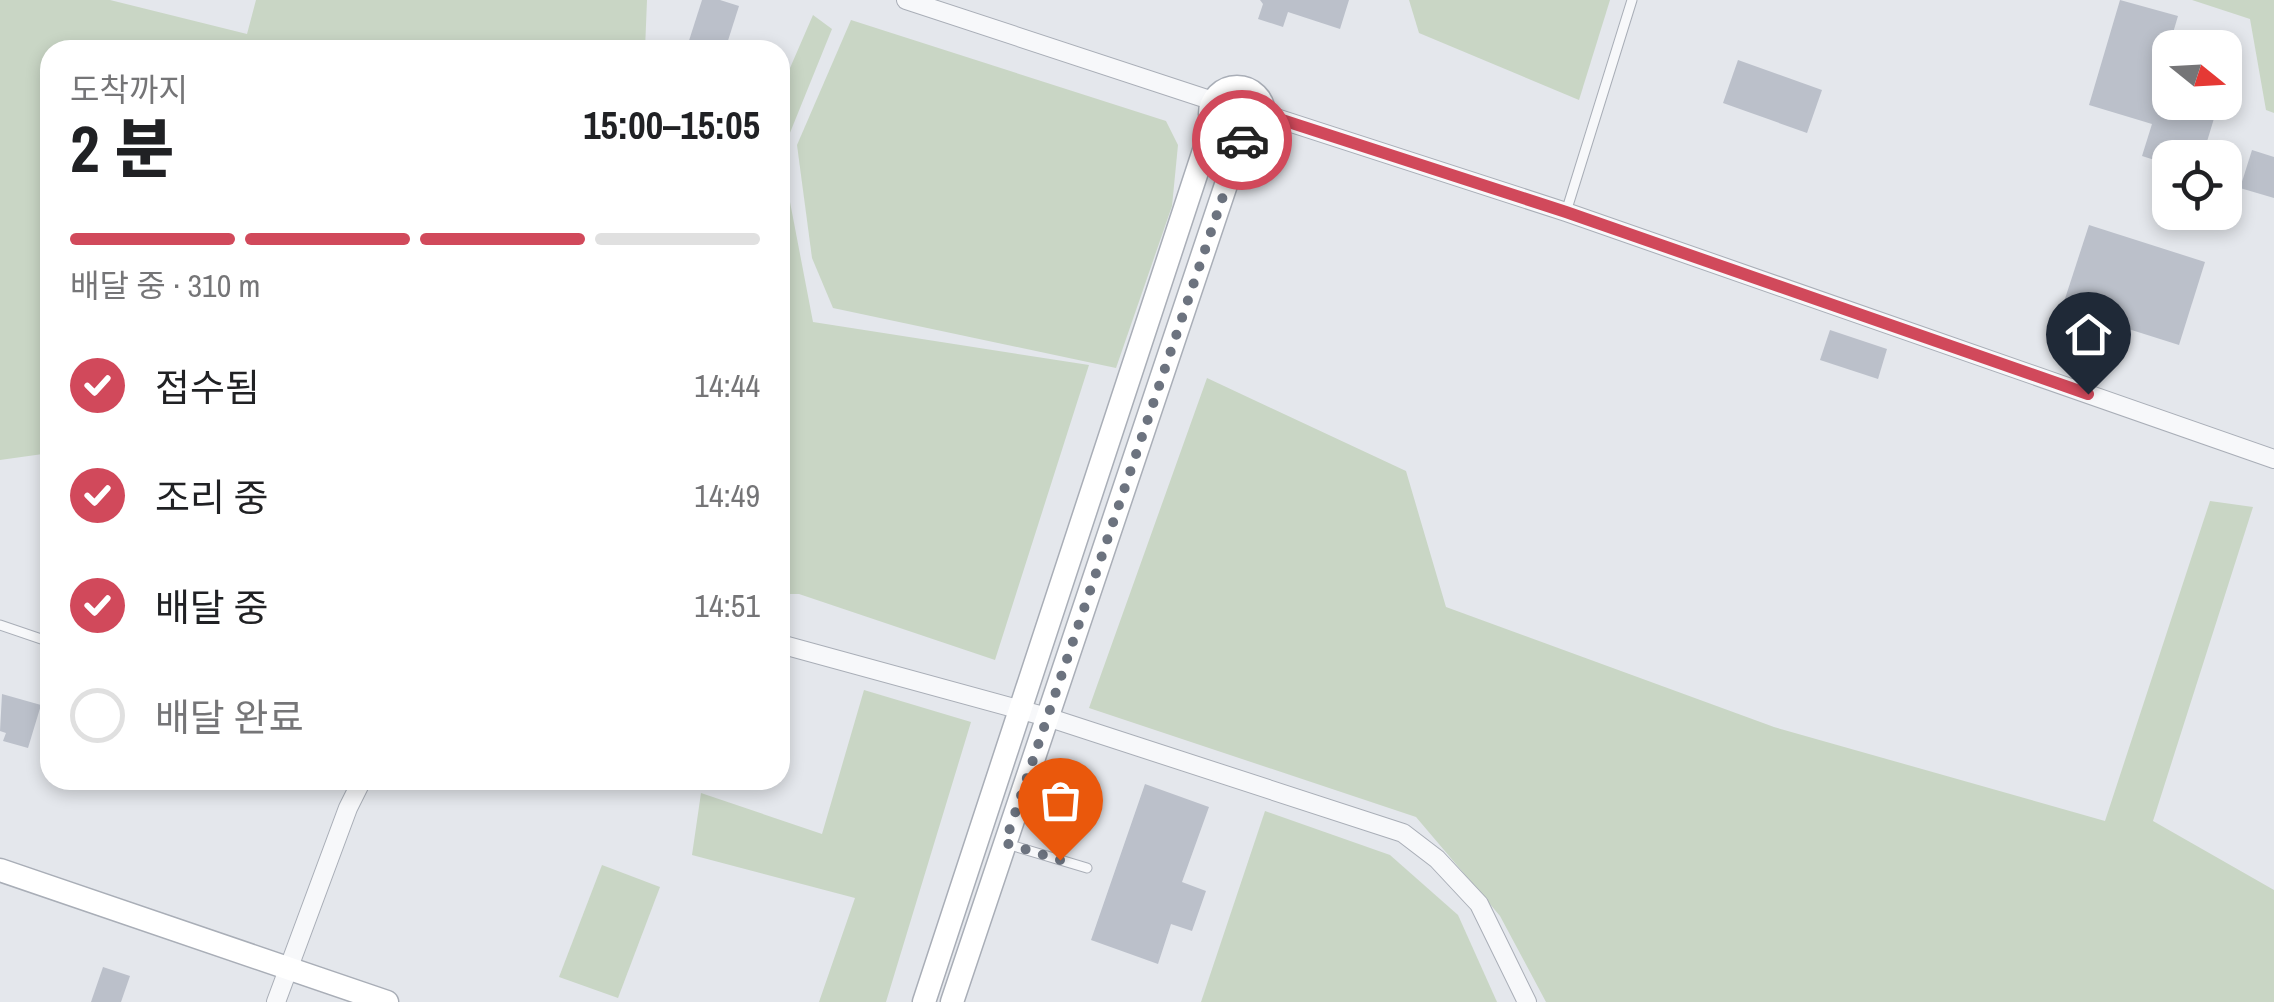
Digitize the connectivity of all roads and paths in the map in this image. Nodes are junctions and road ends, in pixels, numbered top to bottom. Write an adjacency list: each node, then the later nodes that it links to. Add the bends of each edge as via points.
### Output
1 (906, 0): 3 (street)
2 (1632, 0): 7 (lane)
3 (1213, 101): 4 (street, via 1225,89 1243,87 1258,97); 5 (street)
4 (1264, 114): 6 (street, via 1257,132); 7 (street)
5 (1212, 126): 6 (street, via 1224,138); 12 (street)
6 (1242, 140): 13 (street)
7 (1566, 212): 8 (street)
8 (2274, 459)
9 (0, 625): 10 (lane)
10 (40, 639)
11 (790, 647): 12 (street)
12 (1020, 710): 13 (street); 21 (street)
13 (1047, 717): 15 (street); 23 (street, via 1403,833 1479,904)
14 (357, 790): 18 (street)
15 (1005, 843): 16 (lane); 22 (street)
16 (1087, 868)
17 (0, 870): 18 (street)
18 (288, 968): 19 (street); 20 (street)
19 (276, 1002)
20 (387, 1002)
21 (924, 1002)
22 (952, 1002)
23 (1527, 1002)

